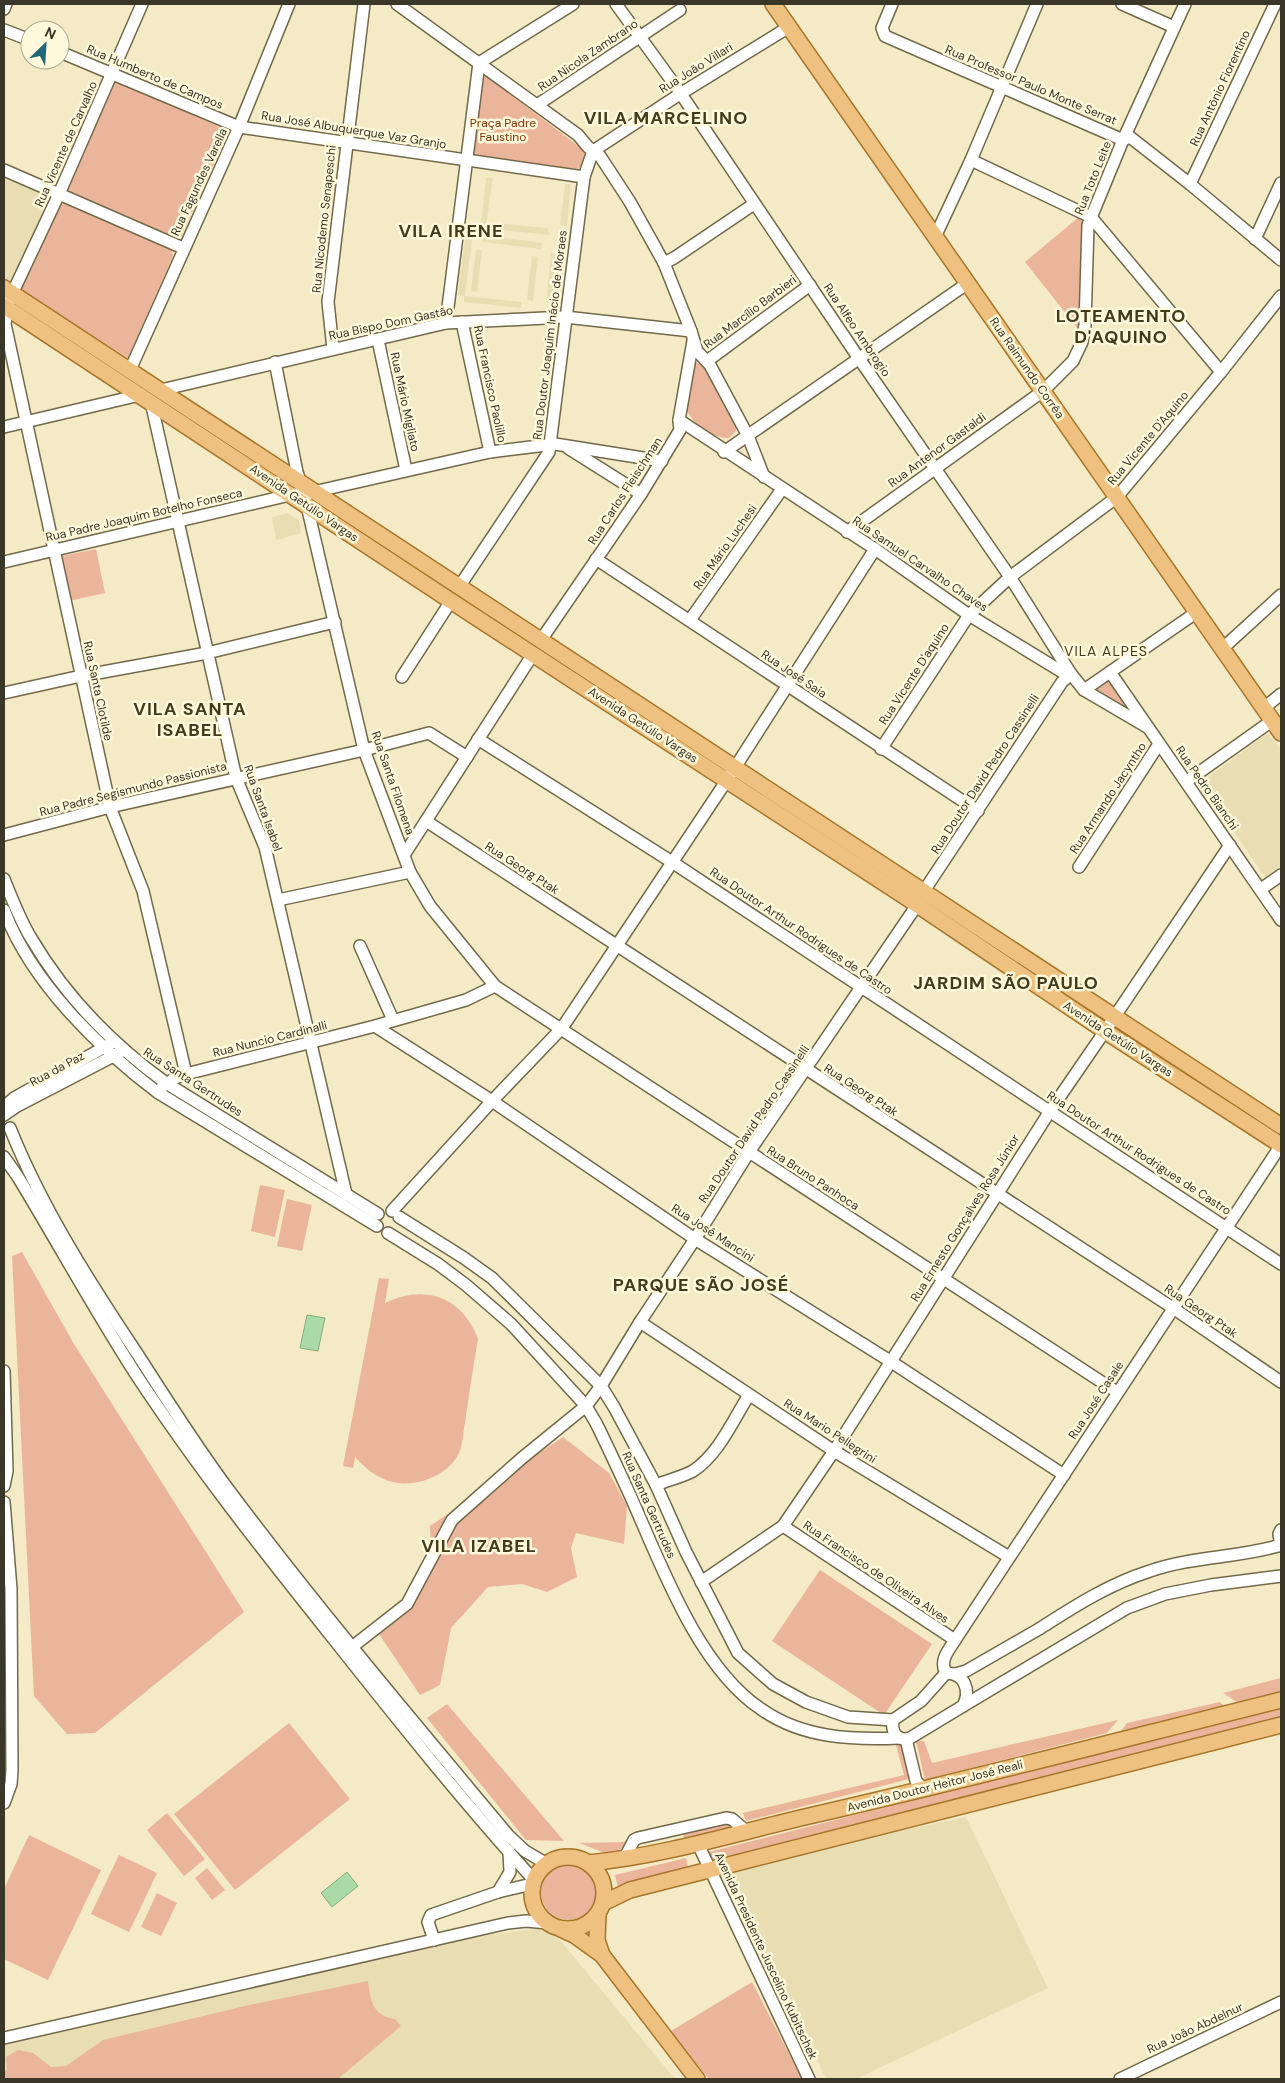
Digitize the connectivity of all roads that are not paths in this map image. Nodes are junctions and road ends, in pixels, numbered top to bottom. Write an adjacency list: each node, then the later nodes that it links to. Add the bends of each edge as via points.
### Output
1 (6, 4): 14 (street)
2 (142, 4): 23 (street, Rua Vicente de Carvalho)
3 (289, 4): 27 (street, Rua Fagundes Varella)
4 (364, 4): 29 (street, Rua Nicodemo Senapeschi)
5 (397, 4): 22 (street)
6 (574, 4): 22 (street)
7 (616, 4): 20 (street, Rua Alfeo Ambrogio)
8 (774, 4): 16 (main road, Rua Raimundo Corrêa)
9 (892, 4): 24 (street, Rua Professor Paulo Monte Serrat, via 882,32 885,36)
10 (1037, 4): 24 (street)
11 (1122, 4): 17 (street)
12 (1185, 4): 17 (street, Rua Toto Leite)
13 (1275, 4): 36 (street, Rua Antônio Fiorentino)
14 (4, 10)
15 (680, 10): 20 (street, Rua Nicola Zambrano)
16 (789, 27): 25 (street, Rua João Villari); 40 (main road, Rua Raimundo Corrêa)
17 (1174, 27): 28 (street, Rua Toto Leite)
18 (4, 30): 19 (street)
19 (20, 36)
20 (640, 37): 25 (street, Rua Alfeo Ambrogio); 26 (street, Rua Nicola Zambrano)
21 (70, 56): 23 (street, Rua Humberto de Campos)
22 (479, 63): 26 (street); 32 (street)
23 (113, 73): 27 (street, Rua Humberto de Campos); 37 (street, Rua Vicente de Carvalho)
24 (1001, 88): 28 (street, Rua Professor Paulo Monte Serrat); 31 (street)
25 (680, 94): 30 (street, Rua João Villari); 38 (street, Rua Alfeo Ambrogio)
26 (537, 104): 30 (street, via 578,135)
27 (239, 127): 29 (street, Rua José Albuquerque Vaz Granjo); 42 (street, Rua Fagundes Varella)
28 (1123, 140): 36 (street, Rua Professor Paulo Monte Serrat, via 1130,138); 39 (street, Rua Toto Leite)
29 (346, 141): 32 (street, Rua José Albuquerque Vaz Granjo); 54 (street, Rua Nicodemo Senapeschi, via 328,302)
30 (593, 151): 34 (street, Rua Doutor Joaquim Inácio de Moraes); 44 (street, via 600,156 630,202)
31 (971, 160): 39 (street); 40 (street)
32 (465, 161): 34 (street, Rua José Albuquerque Vaz Granjo); 51 (street)
33 (4, 170): 37 (street)
34 (584, 177): 49 (street, Rua Doutor Joaquim Inácio de Moraes)
35 (1281, 183): 41 (street)
36 (1190, 184): 41 (street, Rua Professor Paulo Monte Serrat)
37 (59, 194): 42 (street); 48 (street, Rua Vicente de Carvalho)
38 (754, 204): 44 (street); 46 (street, Rua Alfeo Ambrogio)
39 (1091, 217): 59 (street); 60 (street, Rua Toto Leite, via 1082,342 1070,366)
40 (935, 237): 45 (main road, Rua Raimundo Corrêa)
41 (1255, 239): 43 (street, Rua Professor Paulo Monte Serrat)
42 (183, 248): 58 (street, Rua Fagundes Varella)
43 (1281, 260)
44 (664, 263): 52 (street)
45 (968, 283): 55 (street); 60 (main road, Rua Raimundo Corrêa)
46 (810, 285): 55 (street, Rua Alfeo Ambrogio); 56 (street, Rua Marcílio Barbieri)
47 (1281, 296): 59 (street, Rua Vicente D'Aquino)
48 (6, 299): 58 (main road, Avenida Getúlio Vargas); 61 (main road, Avenida Getúlio Vargas); 63 (street, Rua Santa Clotilde, via 5,324)
49 (565, 317): 50 (street, Rua Bispo Dom Gastão); 52 (street, Rua Bispo Dom Gastão); 66 (street, Rua Doutor Joaquim Inácio de Moraes)
50 (462, 322): 51 (street, Rua Bispo Dom Gastão); 68 (street, Rua Francisco Paolillo)
51 (446, 323): 53 (street, Rua Bispo Dom Gastão)
52 (692, 336): 56 (street, via 697,351); 62 (street, Rua Carlos Fleischman)
53 (378, 340): 54 (street, Rua Bispo Dom Gastão); 72 (street, Rua Mário Migliato)
54 (333, 349): 57 (street, Rua Bispo Dom Gastão)
55 (858, 358): 65 (street); 71 (street, Rua Alfeo Ambrogio)
56 (707, 361): 65 (street)
57 (275, 362): 61 (street, Rua Bispo Dom Gastão); 75 (street, Rua Santa Filomena)
58 (130, 370): 61 (main road, Avenida Getúlio Vargas)
59 (1221, 372): 77 (street, Rua Vicente D'Aquino)
60 (1043, 391): 71 (street, Rua Antenor Gastaldi); 77 (main road, Rua Raimundo Corrêa)
61 (151, 396): 63 (street, Rua Bispo Dom Gastão); 75 (main road, Avenida Getúlio Vargas); 78 (street, Rua Santa Isabel)
62 (679, 420): 69 (street, Rua Samuel Carvalho Chaves); 70 (street, Rua Carlos Fleischman, via 680,430)
63 (25, 422): 64 (street, Rua Bispo Dom Gastão); 81 (street, Rua Santa Clotilde)
64 (4, 427)
65 (748, 436): 69 (street); 73 (street)
66 (550, 445): 67 (street, Rua Padre Joaquim Botelho Fonseca); 68 (street, Rua Padre Joaquim Botelho Fonseca); 85 (street, Rua Doutor Joaquim Inácio de Moraes, via 549,452)
67 (562, 445): 70 (street, Rua Padre Joaquim Botelho Fonseca); 76 (street)
68 (490, 452): 72 (street, Rua Padre Joaquim Botelho Fonseca)
69 (724, 452): 73 (street, Rua Samuel Carvalho Chaves)
70 (662, 461): 76 (street, Rua Carlos Fleischman)
71 (934, 468): 79 (street, Rua Antenor Gastaldi); 84 (street, Rua Alfeo Ambrogio)
72 (406, 470): 75 (street, Rua Padre Joaquim Botelho Fonseca)
73 (764, 478): 74 (street, Rua Samuel Carvalho Chaves)
74 (782, 490): 79 (street, Rua Samuel Carvalho Chaves); 90 (street, Rua Mário Luchesi)
75 (304, 494): 78 (street, Rua Padre Joaquim Botelho Fonseca); 85 (main road, Avenida Getúlio Vargas); 87 (main road, Avenida Getúlio Vargas); 91 (street, Rua Santa Filomena)
76 (641, 494): 82 (street, Rua Carlos Fleischman)
77 (1118, 497): 84 (street, Rua Vicente D'Aquino); 88 (main road, Rua Raimundo Corrêa)
78 (177, 521): 81 (street, Rua Padre Joaquim Botelho Fonseca); 94 (street, Rua Santa Isabel)
79 (847, 532): 80 (street, Rua Samuel Carvalho Chaves)
80 (875, 549): 89 (street, Rua Samuel Carvalho Chaves); 100 (street)
81 (54, 550): 83 (street, Rua Padre Joaquim Botelho Fonseca); 98 (street, Rua Santa Clotilde)
82 (596, 559): 90 (street, Rua José Saia); 92 (street, Rua Carlos Fleischman)
83 (4, 562)
84 (1010, 578): 89 (street, Rua Vicente D'Aquino); 97 (street, Rua Alfeo Ambrogio)
85 (459, 587): 92 (main road, Avenida Getúlio Vargas)
86 (1281, 595): 93 (street)
87 (451, 601): 95 (main road, Avenida Getúlio Vargas); 99 (street)
88 (1198, 612): 93 (main road, Rua Raimundo Corrêa); 96 (street)
89 (969, 615): 97 (street, Rua Samuel Carvalho Chaves, via 1064,673); 109 (street, Rua Vicente D'aquino)
90 (690, 620): 100 (street, Rua José Saia)
91 (335, 622): 94 (street); 110 (street, Rua Santa Filomena)
92 (541, 640): 112 (main road, Avenida Getúlio Vargas)
93 (1223, 648): 104 (main road, Rua Raimundo Corrêa)
94 (207, 653): 98 (street); 113 (street, Rua Santa Isabel)
95 (533, 654): 107 (street); 112 (main road, Avenida Getúlio Vargas)
96 (1110, 672): 101 (street); 105 (street, Rua Pedro Bianchi)
97 (1071, 674): 101 (street, Rua Samuel Carvalho Chaves); 116 (street, Rua Doutor David Pedro Cassinelli, via 1062,682)
98 (81, 676): 102 (street); 115 (street, Rua Santa Clotilde)
99 (402, 676)
100 (787, 687): 109 (street, Rua José Saia); 112 (street)
101 (1084, 690): 105 (street, Rua Samuel Carvalho Chaves)
102 (4, 693)
103 (1281, 694): 104 (street)
104 (1268, 714): 106 (main road, Rua Raimundo Corrêa); 114 (street)
105 (1147, 726): 108 (street, Rua Pedro Bianchi)
106 (1281, 733)
107 (478, 739): 111 (street); 121 (street, Rua Doutor Arthur Rodrigues de Castro)
108 (1159, 744): 114 (street, Rua Pedro Bianchi); 122 (street, Rua Armando Jacyntho)
109 (881, 749): 116 (street, Rua José Saia)
110 (364, 750): 111 (street, Rua Padre Segismundo Passionista, via 429,733); 113 (street, Rua Padre Segismundo Passionista); 120 (street, Rua Santa Filomena)
111 (467, 757): 117 (street)
112 (731, 773): 121 (street); 127 (main road, Avenida Getúlio Vargas); 129 (main road, Avenida Getúlio Vargas)
113 (236, 778): 115 (street, Rua Padre Segismundo Passionista); 128 (street, Rua Santa Isabel, via 265,847)
114 (1187, 781): 119 (street, Rua Pedro Bianchi)
115 (110, 806): 118 (street, Rua Padre Segismundo Passionista); 145 (street, Rua Santa Clotilde, via 143,891)
116 (978, 811): 127 (street, Rua Doutor David Pedro Cassinelli)
117 (426, 821): 120 (street); 133 (street, Rua Georg Ptak)
118 (4, 835)
119 (1230, 844): 126 (street, Rua Pedro Bianchi); 136 (street, Rua Ernesto Gonçalves Rosa Júnior)
120 (404, 855): 123 (street, Rua Santa Filomena)
121 (672, 862): 133 (street); 135 (street, Rua Doutor Arthur Rodrigues de Castro)
122 (1079, 867)
123 (410, 872): 128 (street); 134 (street, Rua Santa Filomena, via 430,906)
124 (1281, 875): 126 (street)
125 (4, 879): 142 (street, Rua Santa Gertrudes, via 27,931 51,970)
126 (1260, 889): 131 (street, Rua Pedro Bianchi)
127 (924, 891): 136 (main road, Avenida Getúlio Vargas)
128 (278, 900): 141 (street, Rua Santa Isabel)
129 (917, 905): 135 (street, Rua Doutor David Pedro Cassinelli); 140 (main road, Avenida Getúlio Vargas)
130 (4, 910): 142 (street, Rua Santa Gertrudes, via 28,958 45,983)
131 (1281, 920)
132 (360, 946): 137 (street)
133 (616, 946): 139 (street); 144 (street, Rua Georg Ptak)
134 (495, 986): 137 (street, Rua Nuncio Cardinalli, via 466,1000); 139 (street, Rua Bruno Panhoca)
135 (862, 988): 144 (street, Rua Doutor David Pedro Cassinelli); 149 (street, Rua Doutor Arthur Rodrigues de Castro)
136 (1115, 1016): 140 (street, Rua Ernesto Gonçalves Rosa Júnior); 151 (main road, Avenida Getúlio Vargas)
137 (393, 1020): 138 (street, Rua Nuncio Cardinalli)
138 (375, 1026): 141 (street, Rua Nuncio Cardinalli); 148 (street, Rua José Mancini)
139 (562, 1028): 148 (street); 155 (street, Rua Bruno Panhoca)
140 (1105, 1031): 149 (street, Rua Ernesto Gonçalves Rosa Júnior); 154 (main road, Avenida Getúlio Vargas)
141 (311, 1043): 145 (street, Rua Nuncio Cardinalli); 157 (street, Rua Santa Isabel)
142 (110, 1048): 143 (street, Rua da Paz); 147 (street, Rua Santa Gertrudes); 150 (street, Rua da Paz)
143 (124, 1051): 146 (street, Rua Santa Gertrudes)
144 (806, 1070): 155 (street, Rua Doutor David Pedro Cassinelli); 158 (street, Rua Georg Ptak)
145 (186, 1074): 146 (street, Rua Nuncio Cardinalli)
146 (166, 1083): 147 (street, Rua Nuncio Cardinalli); 157 (street, Rua Santa Gertrudes)
147 (158, 1092): 161 (street, Rua Santa Gertrudes)
148 (492, 1101): 160 (street); 164 (street, Rua José Mancini)
149 (1050, 1111): 158 (street, Rua Ernesto Gonçalves Rosa Júnior); 162 (street, Rua Doutor Arthur Rodrigues de Castro)
150 (4, 1112): 152 (street)
151 (1281, 1126)
152 (10, 1128): 153 (street); 191 (street, via 45,1204 192,1439)
153 (4, 1144)
154 (1281, 1145): 162 (street, Rua José Casale)
155 (749, 1152): 164 (street, Rua Doutor David Pedro Cassinelli); 166 (street, Rua Bruno Panhoca)
156 (4, 1157): 205 (street, via 101,1320 214,1487 374,1690)
157 (346, 1194): 159 (street, Rua Santa Gertrudes)
158 (997, 1194): 166 (street, Rua Ernesto Gonçalves Rosa Júnior); 167 (street, Rua Georg Ptak)
159 (378, 1214): 160 (street, via 382,1210); 161 (street)
160 (396, 1214): 163 (street, via 399,1224 396,1230); 172 (street, Rua Santa Gertrudes, via 492,1278)
161 (377, 1226): 163 (street, via 380,1231)
162 (1227, 1227): 165 (street, Rua Doutor Arthur Rodrigues de Castro); 167 (street, Rua José Casale)
163 (388, 1233): 176 (street, Rua Santa Gertrudes, via 459,1280 511,1324)
164 (695, 1239): 168 (street, Rua Doutor David Pedro Cassinelli); 169 (street, Rua José Mancini)
165 (1281, 1264)
166 (943, 1279): 169 (street, Rua Ernesto Gonçalves Rosa Júnior); 173 (street, Rua Bruno Panhoca)
167 (1173, 1308): 171 (street, Rua Georg Ptak); 173 (street, Rua José Casale)
168 (640, 1322): 172 (street, Rua Doutor David Pedro Cassinelli); 174 (street, Rua Mario Pellegrini)
169 (890, 1361): 177 (street, Rua Ernesto Gonçalves Rosa Júnior); 179 (street, Rua José Mancini)
170 (4, 1371): 175 (street)
171 (1281, 1382)
172 (601, 1386): 176 (street, Rua Doutor David Pedro Cassinelli); 180 (street, Rua Santa Gertrudes)
173 (1117, 1392): 179 (street, Rua José Casale)
174 (749, 1395): 177 (street, Rua Mario Pellegrini); 180 (street, via 712,1455 692,1472)
175 (5, 1402): 178 (street)
176 (586, 1406): 191 (street, Rua Doutor David Pedro Cassinelli, via 452,1520 407,1604); 197 (street, Rua Santa Gertrudes, via 696,1634 726,1678 742,1695 762,1710 813,1733 866,1739)
177 (834, 1452): 183 (street, Rua Ernesto Gonçalves Rosa Júnior); 186 (street, Rua Mario Pellegrini)
178 (6, 1471): 181 (street)
179 (1064, 1475): 186 (street, Rua José Casale)
180 (656, 1485): 188 (street, Rua Santa Gertrudes)
181 (4, 1486)
182 (4, 1502): 189 (street)
183 (783, 1526): 188 (street, Rua Ernesto Gonçalves Rosa Júnior); 190 (street, Rua Francisco de Oliveira Alves)
184 (1281, 1530): 185 (street)
185 (1281, 1546): 192 (street, via 1152,1570 1120,1582 1083,1600 966,1671)
186 (1009, 1557): 190 (street, Rua José Casale)
187 (1281, 1576): 194 (street, via 1165,1594 1127,1608)
188 (701, 1582): 195 (street, Rua Santa Gertrudes, via 738,1653 773,1684 806,1702 848,1717)
189 (8, 1590): 200 (street, via 12,1770)
190 (954, 1640): 192 (street, Rua José Casale, via 943,1661 943,1667)
191 (352, 1647): 208 (street, via 508,1835 525,1851)
192 (951, 1673): 194 (street, via 968,1688); 195 (street, via 921,1701)
193 (1281, 1700): 198 (main road, Avenida Doutor Heitor José Reali)
194 (963, 1706): 197 (street)
195 (893, 1720): 197 (street, via 894,1735)
196 (1281, 1725): 201 (main road, Avenida Doutor Heitor José Reali)
197 (903, 1738): 198 (street, via 916,1781)
198 (924, 1790): 199 (main road, Avenida Doutor Heitor José Reali); 201 (main road)
199 (876, 1800): 202 (main road); 203 (main road, Avenida Doutor Heitor José Reali)
200 (4, 1802)
201 (929, 1814): 202 (main road, Avenida Doutor Heitor José Reali)
202 (883, 1825): 209 (main road, Avenida Doutor Heitor José Reali)
203 (746, 1831): 204 (main road, Avenida Doutor Heitor José Reali); 206 (street, via 726,1818 638,1838)
204 (698, 1844): 206 (main road, Avenida Doutor Heitor José Reali); 209 (street, Avenida Presidente Juscelino Kubitschek)
205 (509, 1851): 210 (street); 211 (street, via 510,1872)
206 (624, 1859): 207 (main road, Avenida Doutor Heitor José Reali)
207 (588, 1863): 208 (main road, via 568,1857); 212 (main road, via 602,1881)
208 (548, 1864): 210 (main road)
209 (708, 1869): 212 (main road, Avenida Doutor Heitor José Reali, via 630,1890); 219 (street, Avenida Presidente Juscelino Kubitschek)
210 (533, 1882): 211 (street); 213 (main road, via 534,1907)
211 (498, 1892): 214 (street, via 431,1915 428,1922)
212 (601, 1908): 213 (main road, via 582,1927); 215 (main road, via 597,1940)
213 (554, 1926): 214 (street, via 526,1921 508,1923); 215 (main road, via 574,1935)
214 (434, 1940): 217 (street)
215 (602, 1955): 218 (main road)
216 (1281, 2002): 220 (street, Rua João Abdelnur)
217 (4, 2038)
218 (697, 2079)
219 (809, 2079)
220 (1120, 2079)

